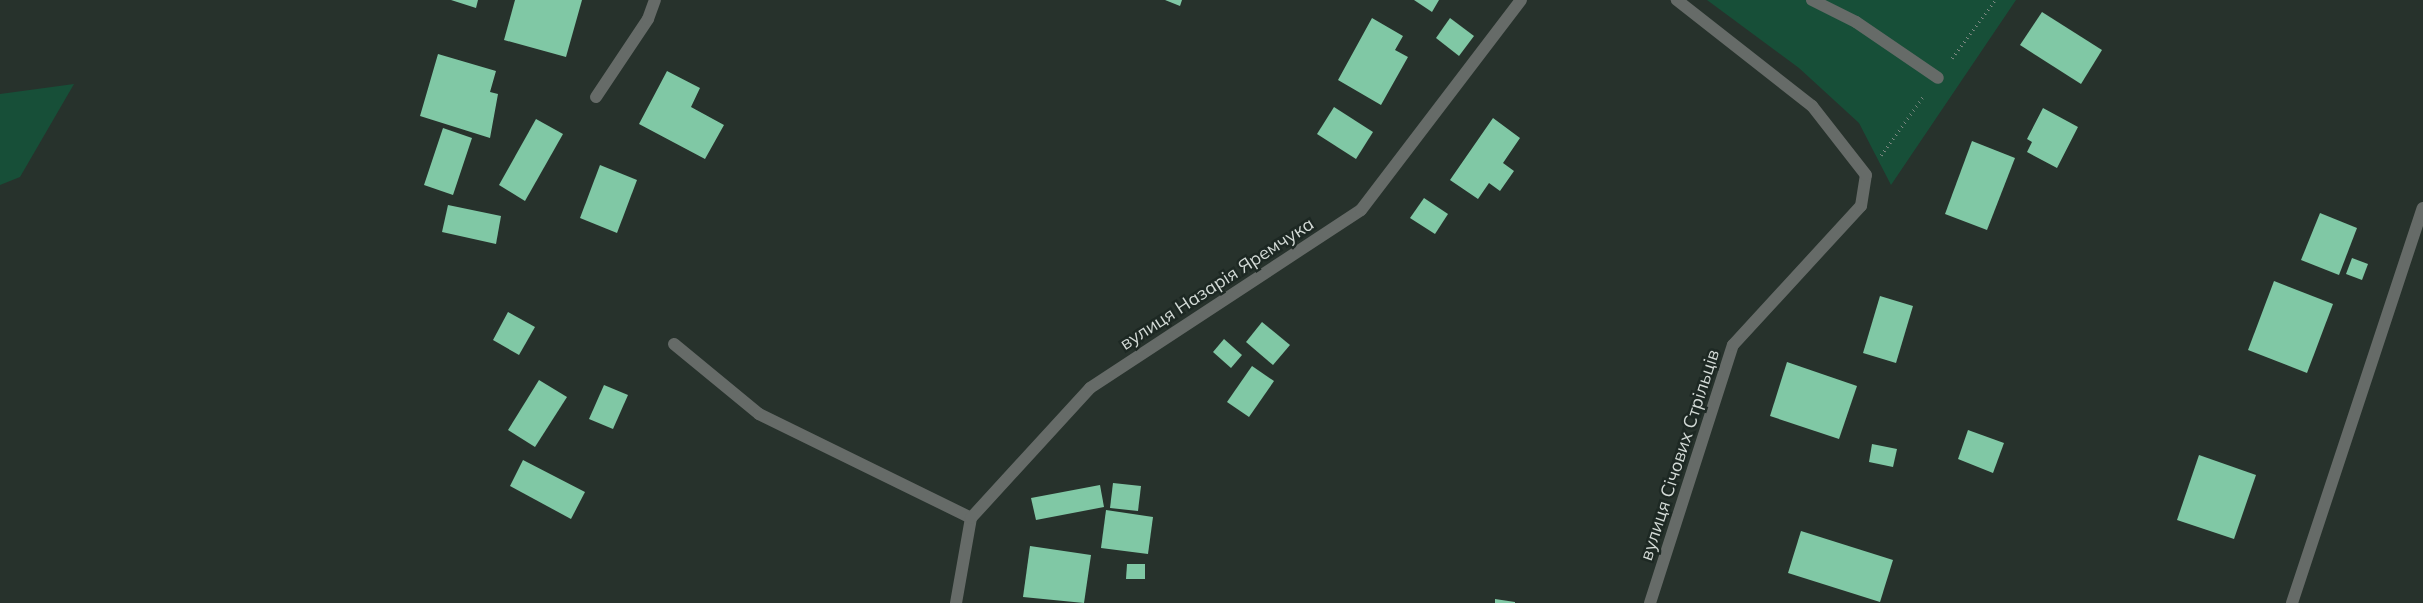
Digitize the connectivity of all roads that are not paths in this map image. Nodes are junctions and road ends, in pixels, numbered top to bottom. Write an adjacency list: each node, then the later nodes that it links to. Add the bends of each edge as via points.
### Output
1 (654, 0): 6 (street, via 648,19)
2 (1521, 0): 9 (street, вулиця Назарія Яремчука, via 1361,210 1090,388)
3 (1677, 0): 11 (street, вулиця Січових Стрільців, via 1812,106 1866,175 1861,206 1733,345)
4 (1812, 0): 5 (street, via 1856,22)
5 (1938, 78)
6 (596, 97)
7 (2423, 208): 12 (street)
8 (674, 344): 9 (street, via 759,414)
9 (971, 518): 10 (street)
10 (956, 603)
11 (1650, 603)
12 (2292, 603)

